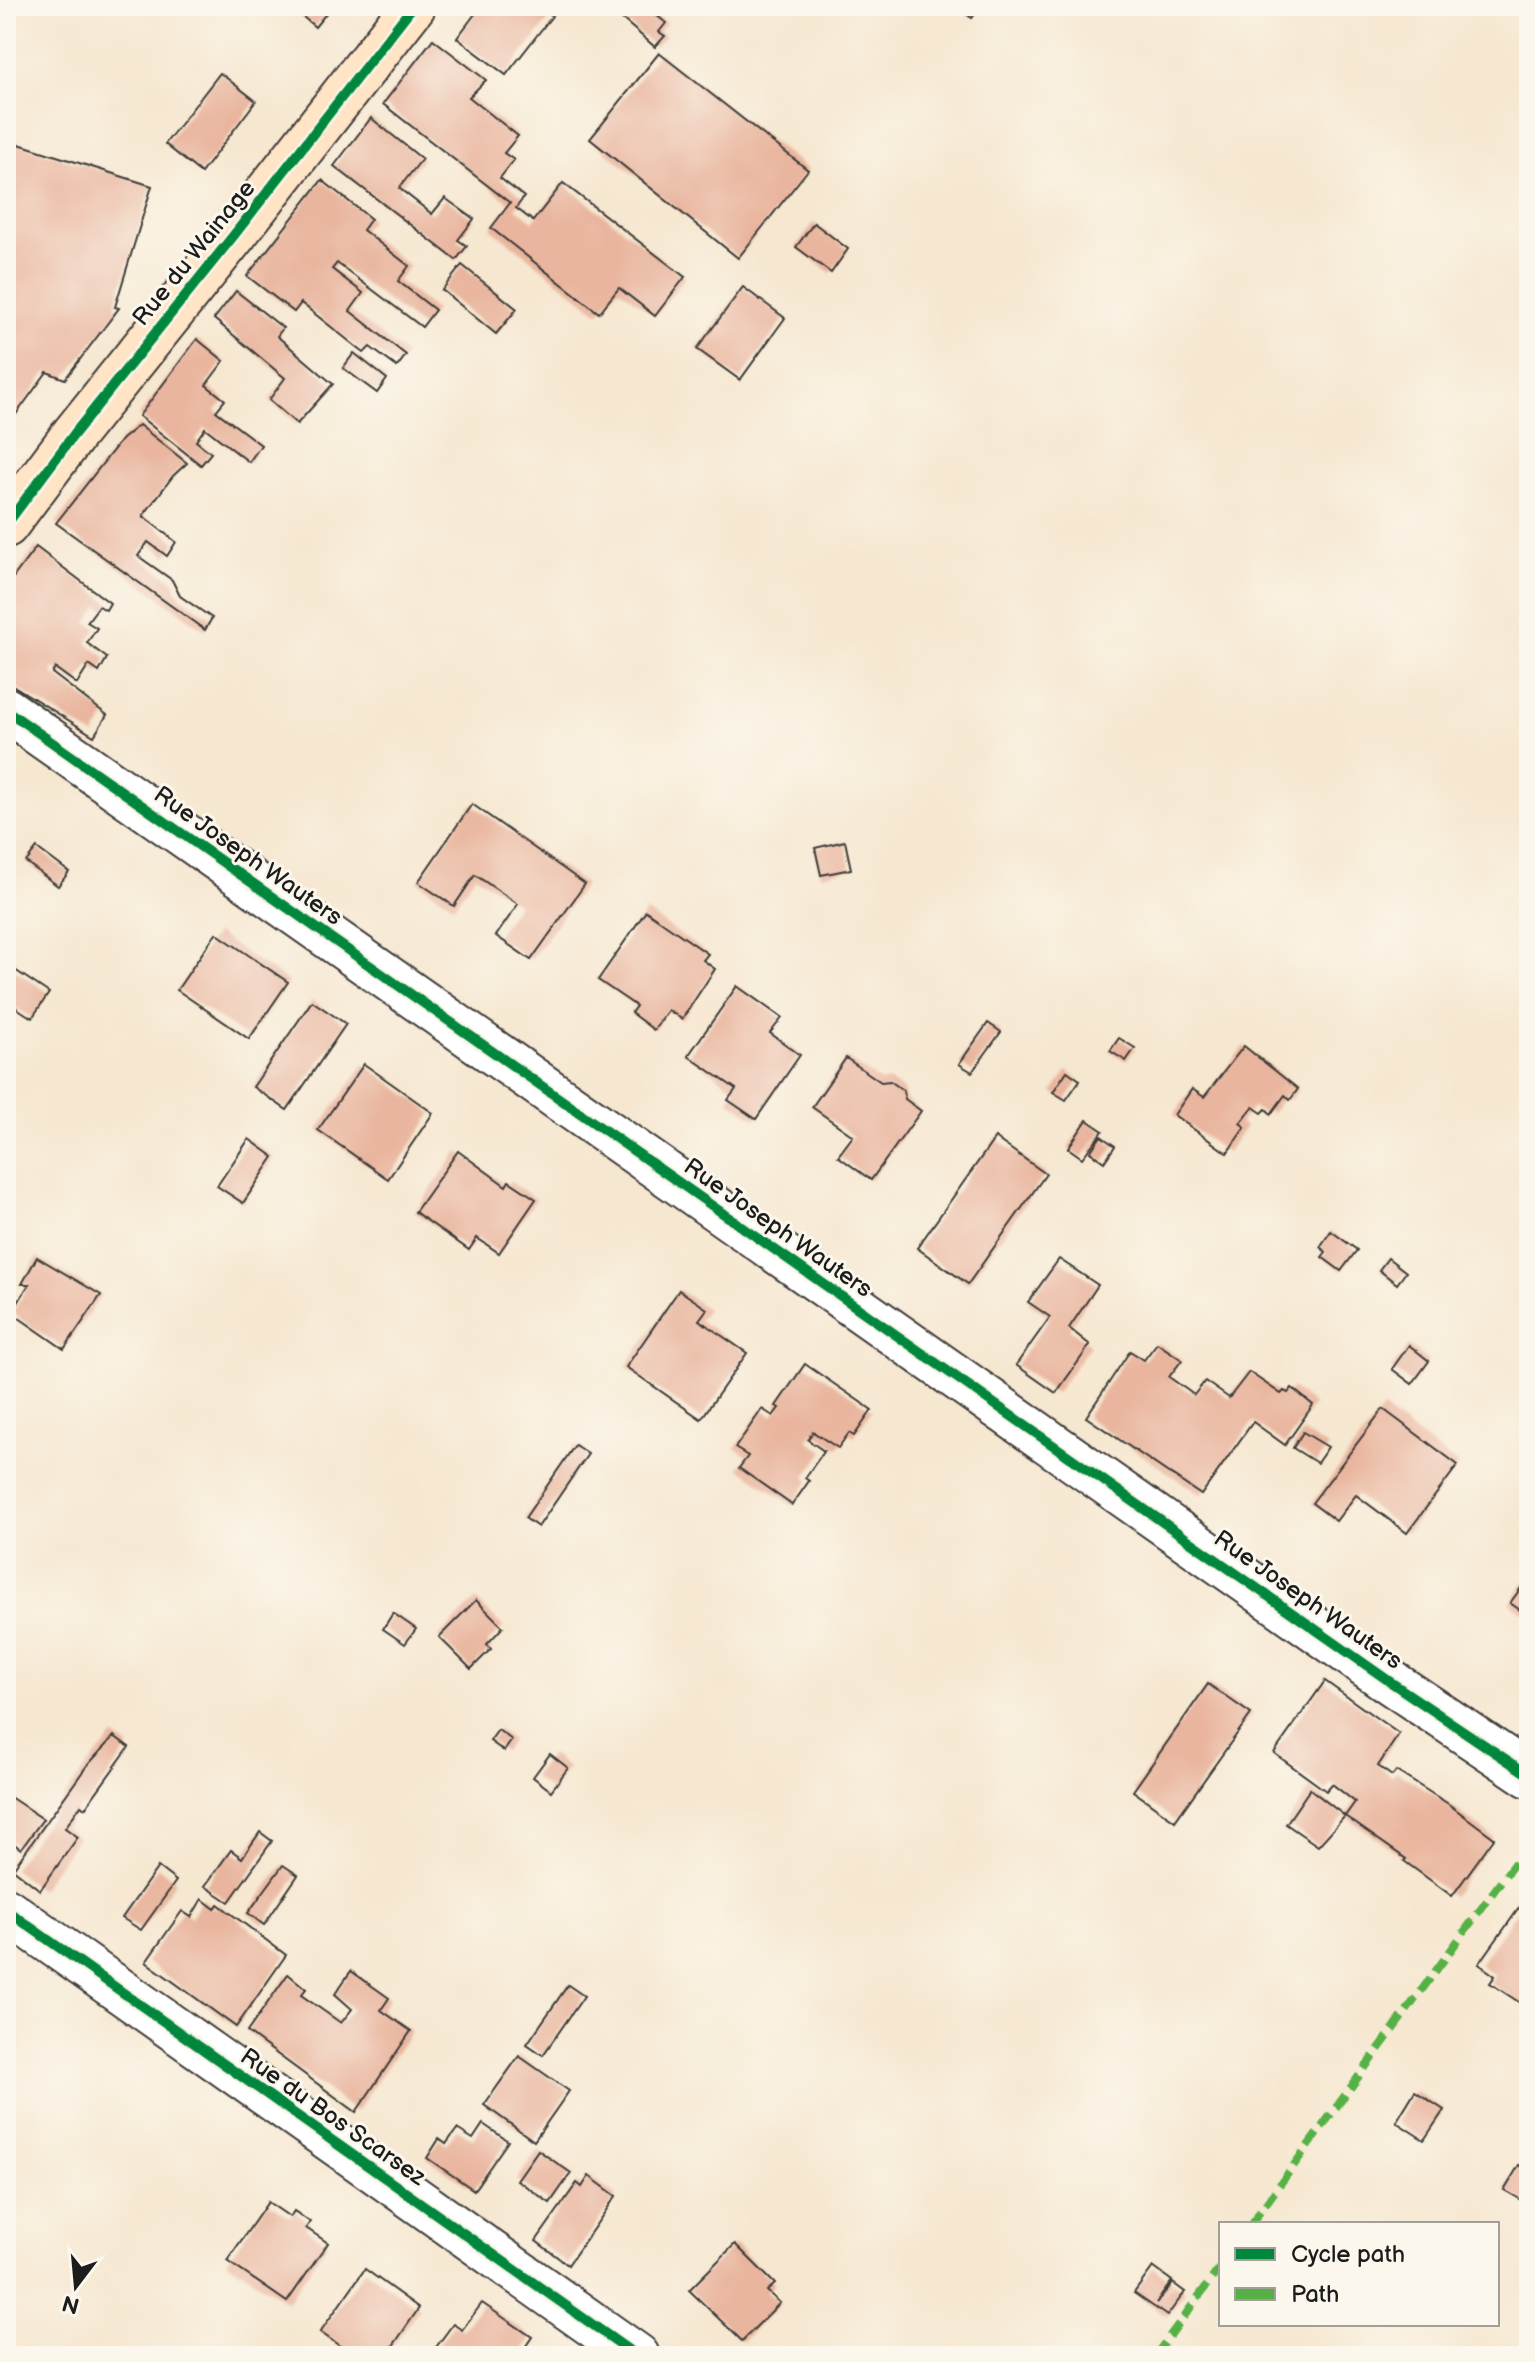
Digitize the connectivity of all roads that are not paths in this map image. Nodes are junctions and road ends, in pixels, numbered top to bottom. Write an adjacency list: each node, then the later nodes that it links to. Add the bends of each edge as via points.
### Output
1 (413, 6): 2 (street, Rue du Wainage)
2 (6, 525)
3 (6, 710): 4 (street, Rue Joseph Wauters)
4 (1529, 1775)
5 (6, 1910): 6 (street, Rue du Bos Scarsez)
6 (637, 2356)

